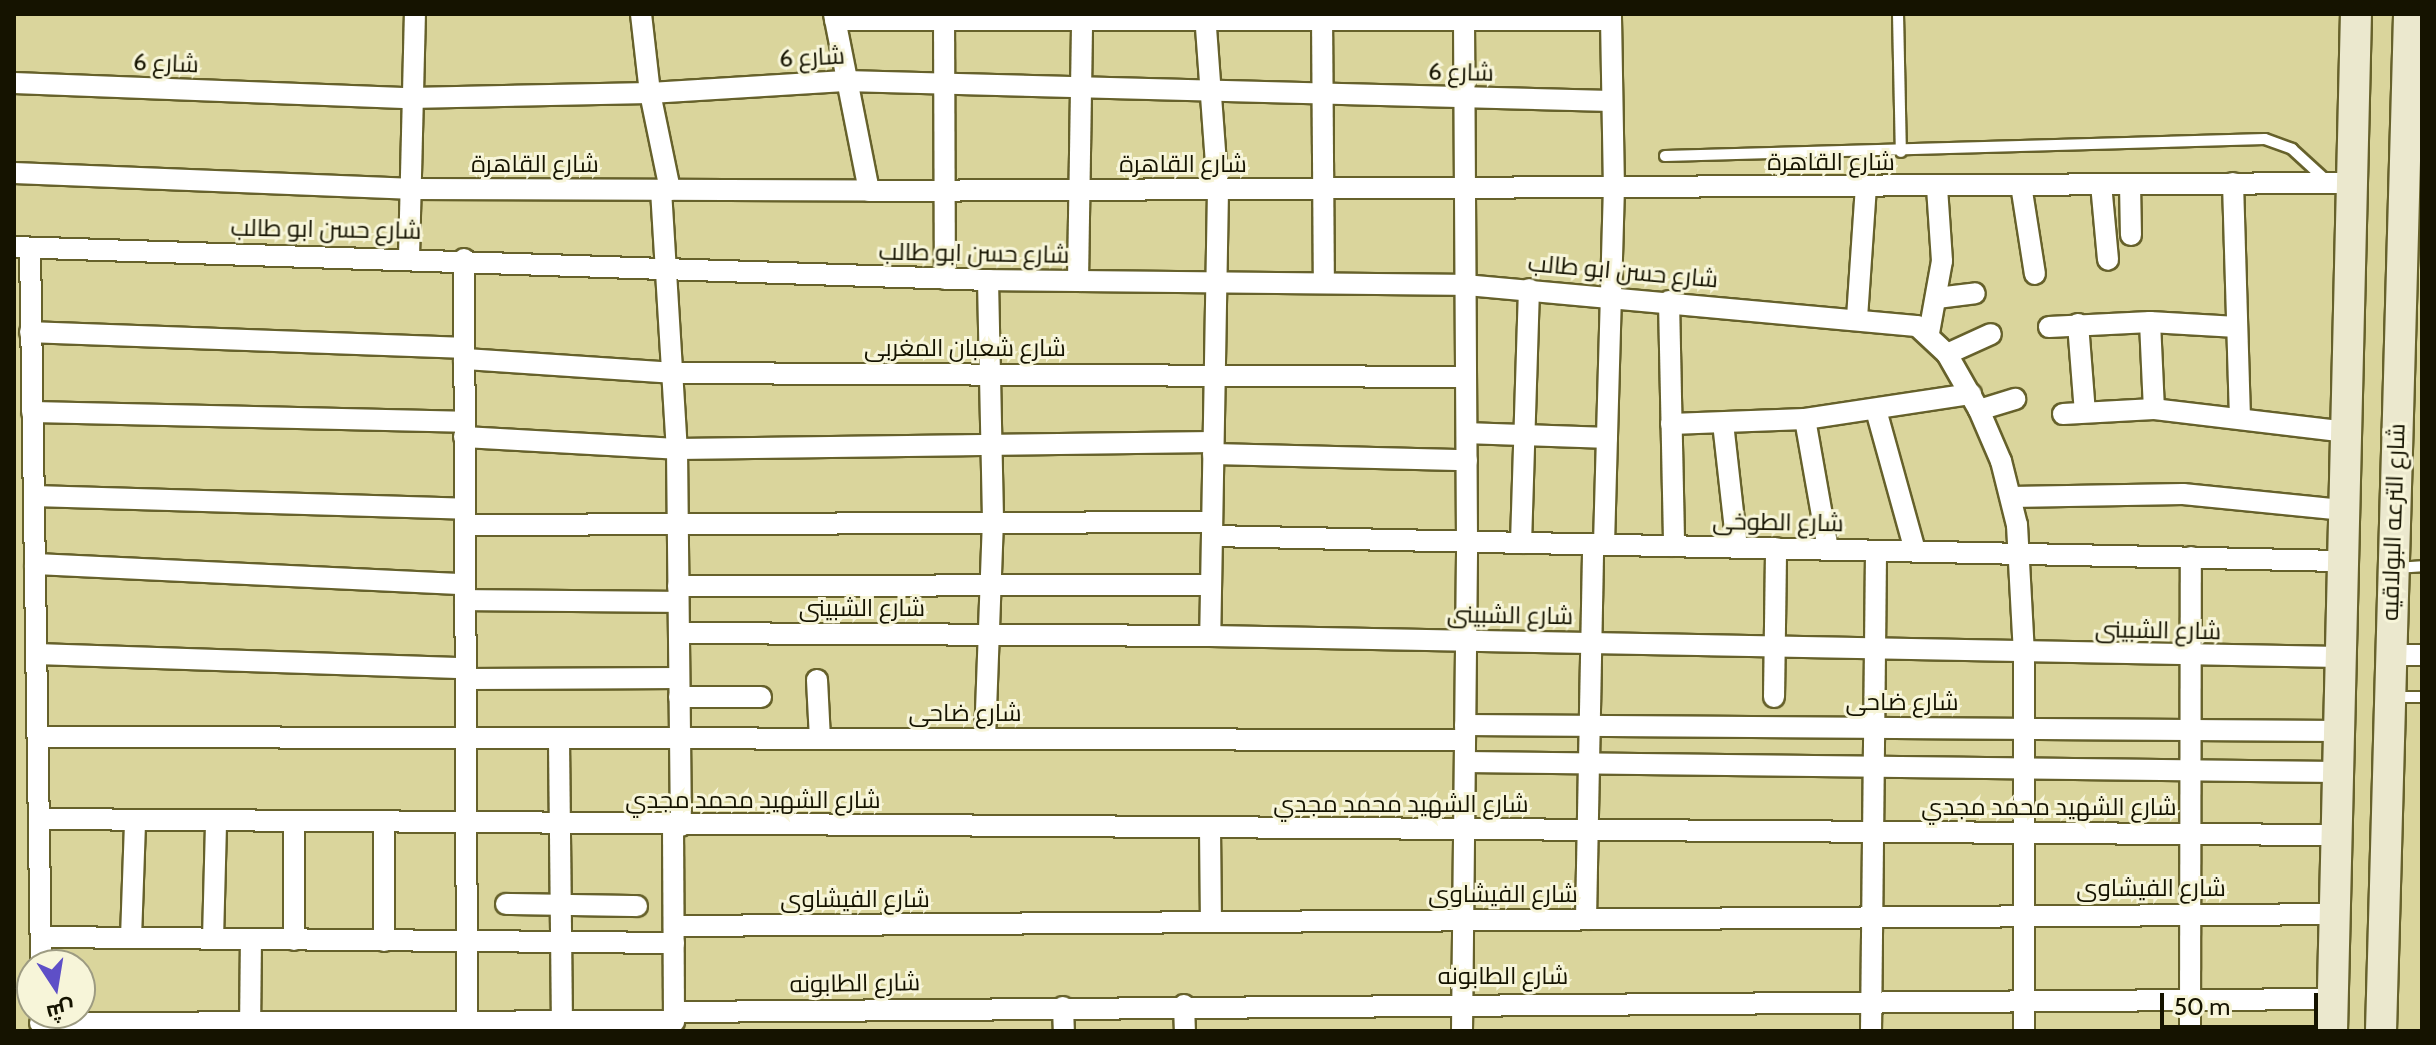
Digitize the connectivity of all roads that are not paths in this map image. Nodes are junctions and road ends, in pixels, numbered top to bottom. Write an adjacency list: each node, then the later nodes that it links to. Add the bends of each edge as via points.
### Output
1 (415, 14): 20 (street)
2 (641, 14): 18 (street)
3 (1898, 14): 24 (lane)
4 (2356, 14): 28 (street, شارع الترعه البولاقيه)
5 (2409, 14): 23 (street, شارع الترعه البولاقيه)
6 (835, 17): 7 (street); 13 (street)
7 (944, 17): 8 (street); 15 (street)
8 (1082, 17): 9 (street); 16 (street)
9 (1205, 17): 10 (street); 17 (street)
10 (1322, 17): 11 (street); 19 (street)
11 (1464, 17): 12 (street); 21 (street)
12 (1611, 17): 22 (street)
13 (845, 81): 15 (street, شارع 6); 18 (street, شارع 6); 41 (street)
14 (14, 83): 20 (street, شارع 6)
15 (945, 84): 16 (street, شارع 6); 42 (street)
16 (1084, 88): 17 (street, شارع 6); 38 (street)
17 (1211, 92): 19 (street, شارع 6); 39 (street)
18 (650, 93): 20 (street, شارع 6); 37 (street)
19 (1323, 95): 21 (street, شارع 6); 36 (street)
20 (410, 98): 35 (street)
21 (1465, 98): 22 (street, شارع 6); 34 (street)
22 (1612, 101): 40 (street)
23 (2414, 127): 116 (street, شارع الترعه البولاقيه)
24 (1901, 152): 25 (lane); 28 (lane, via 2265,139 2284,144)
25 (1665, 156)
26 (14, 173): 35 (street, شارع القاهرة)
27 (2233, 183): 28 (street, شارع القاهرة); 30 (street, شارع القاهرة); 65 (street)
28 (2340, 183): 87 (street, شارع الترعه البولاقيه)
29 (2101, 184): 30 (street, شارع القاهرة); 31 (street, شارع القاهرة); 47 (street)
30 (2130, 184): 43 (street)
31 (2021, 185): 33 (street, شارع القاهرة); 49 (street)
32 (1866, 187): 33 (street, شارع القاهرة); 40 (street, شارع القاهرة); 61 (street)
33 (1937, 187): 59 (street, via 1942,223)
34 (1465, 188): 36 (street, شارع القاهرة); 40 (street, شارع القاهرة); 55 (street)
35 (409, 189): 37 (street, شارع القاهرة); 45 (street)
36 (1325, 189): 39 (street, شارع القاهرة); 53 (street)
37 (666, 190): 41 (street, شارع القاهرة); 48 (street)
38 (1083, 190): 39 (street, شارع القاهرة); 42 (street, شارع القاهرة); 52 (street)
39 (1218, 190): 54 (street)
40 (1614, 190): 58 (street)
41 (869, 191): 42 (street, شارع القاهرة)
42 (947, 191): 50 (street)
43 (2131, 235)
44 (22, 247): 45 (street, شارع حسن ابو طالب); 66 (street)
45 (409, 257): 46 (street, شارع حسن ابو طالب)
46 (464, 259): 48 (street, شارع حسن ابو طالب); 69 (street)
47 (2108, 260)
48 (666, 271): 50 (street, شارع حسن ابو طالب); 71 (street)
49 (2035, 274)
50 (945, 279): 51 (street, شارع حسن ابو طالب)
51 (988, 280): 52 (street, شارع حسن ابو طالب); 72 (street)
52 (1078, 281): 54 (street, شارع حسن ابو طالب)
53 (1324, 281): 54 (street, شارع حسن ابو طالب); 55 (street, شارع حسن ابو طالب)
54 (1217, 282): 73 (street)
55 (1466, 285): 56 (street, شارع حسن ابو طالب); 74 (street)
56 (1529, 289): 58 (street, شارع حسن ابو طالب); 89 (street)
57 (1975, 293): 59 (street)
58 (1611, 296): 60 (street, شارع حسن ابو طالب); 90 (street)
59 (1937, 298): 67 (street)
60 (1669, 301): 61 (street, شارع حسن ابو طالب); 85 (street)
61 (1857, 318): 67 (street, شارع حسن ابو طالب, via 1903,322)
62 (2150, 322): 63 (street); 65 (street); 77 (street)
63 (2078, 324): 64 (street); 80 (street)
64 (2049, 327)
65 (2237, 327): 82 (street)
66 (30, 332): 69 (street, شارع شعبان المغربى); 79 (street)
67 (1929, 333): 70 (street)
68 (1991, 334): 70 (street)
69 (464, 354): 71 (street, شارع شعبان المغربى); 86 (street)
70 (1947, 354): 76 (street)
71 (673, 373): 72 (street, شارع شعبان المغربى); 93 (street)
72 (992, 374): 73 (street, شارع شعبان المغربى); 91 (street)
73 (1215, 374): 74 (street, شارع شعبان المغربى); 92 (street)
74 (1466, 377): 88 (street)
75 (2015, 399): 76 (street)
76 (1975, 402): 78 (street); 96 (street)
77 (2154, 409): 80 (street); 82 (street)
78 (1876, 410): 83 (street); 110 (street)
79 (32, 412): 86 (street); 95 (street)
80 (2085, 412): 81 (street)
81 (2063, 414)
82 (2240, 416): 87 (street)
83 (1805, 419): 84 (street); 108 (street)
84 (1723, 423): 85 (street); 106 (street)
85 (1671, 424): 105 (street)
86 (464, 430): 93 (street); 98 (street)
87 (2346, 432): 97 (street, شارع الترعه البولاقيه)
88 (1467, 433): 89 (street); 94 (street)
89 (1524, 435): 90 (street); 103 (street)
90 (1607, 438): 104 (street)
91 (993, 445): 92 (street); 93 (street); 99 (street)
92 (1213, 448): 94 (street); 101 (street)
93 (677, 449): 100 (street)
94 (1467, 460): 102 (street)
95 (35, 496): 98 (street, شارع الطوخى); 114 (street)
96 (2011, 497): 97 (street, via 2183,494); 111 (street)
97 (2344, 510): 113 (street, شارع الترعه البولاقيه)
98 (465, 517): 100 (street, شارع الطوخى); 119 (street)
99 (993, 519): 100 (street, شارع الطوخى); 101 (street, شارع الطوخى); 117 (street)
100 (677, 523): 120 (street)
101 (1212, 529): 102 (street, شارع الطوخى); 118 (street)
102 (1467, 541): 103 (street, شارع الطوخى); 124 (street)
103 (1521, 543): 104 (street, شارع الطوخى)
104 (1599, 544): 105 (street, شارع الطوخى); 125 (street)
105 (1674, 546): 106 (street, شارع الطوخى)
106 (1737, 547): 107 (street, شارع الطوخى)
107 (1776, 548): 108 (street, شارع الطوخى); 126 (street)
108 (1828, 549): 109 (street, شارع الطوخى)
109 (1876, 551): 110 (street, شارع الطوخى); 127 (street)
110 (1915, 551): 111 (street, شارع الطوخى)
111 (2021, 554): 112 (street, شارع الطوخى); 129 (street)
112 (2191, 557): 113 (street, شارع الطوخى); 132 (street)
113 (2343, 561): 133 (street, شارع الترعه البولاقيه)
114 (35, 564): 119 (street); 128 (street)
115 (2422, 566): 116 (lane)
116 (2391, 568): 130 (street, شارع الترعه البولاقيه)
117 (992, 585): 118 (street); 120 (street); 122 (street)
118 (1211, 585): 123 (street)
119 (465, 592): 120 (street); 134 (street)
120 (678, 594): 121 (street)
121 (679, 633): 122 (street, شارع الشبينى); 136 (street)
122 (990, 635): 123 (street, شارع الشبينى); 148 (street)
123 (1210, 636): 124 (street, شارع الشبينى)
124 (1466, 640): 125 (street, شارع الشبينى); 146 (street)
125 (1591, 642): 126 (street, شارع الشبينى); 141 (street)
126 (1776, 649): 127 (street, شارع الشبينى); 138 (street)
127 (1875, 651): 129 (street, شارع الشبينى); 142 (street)
128 (36, 654): 134 (street); 147 (street)
129 (2024, 655): 132 (street, شارع الشبينى); 143 (street)
130 (2388, 655): 131 (street); 139 (street, شارع الترعه البولاقيه)
131 (2422, 655)
132 (2191, 656): 133 (street, شارع الشبينى); 144 (street)
133 (2340, 657): 145 (street, شارع الترعه البولاقيه)
134 (466, 673): 136 (street); 150 (street)
135 (817, 680): 149 (street)
136 (679, 688): 137 (street); 152 (street)
137 (761, 697)
138 (1774, 697)
139 (2387, 697): 140 (lane); 215 (street, شارع الترعه البولاقيه)
140 (2422, 697)
141 (1590, 726): 142 (street, شارع ضاحى); 146 (street, شارع ضاحى); 154 (street)
142 (1874, 728): 143 (street, شارع ضاحى); 155 (street)
143 (2024, 729): 144 (street, شارع ضاحى); 156 (street)
144 (2191, 730): 145 (street, شارع ضاحى); 157 (street)
145 (2339, 731): 158 (street, شارع الترعه البولاقيه)
146 (1465, 733): 148 (street, شارع ضاحى); 153 (street)
147 (38, 737): 150 (street, شارع ضاحى); 159 (street)
148 (985, 738): 149 (street, شارع ضاحى)
149 (820, 739): 152 (street, شارع ضاحى)
150 (466, 740): 151 (street, شارع ضاحى); 164 (street)
151 (559, 740): 152 (street, شارع ضاحى); 165 (street)
152 (680, 740): 166 (street)
153 (1465, 762): 154 (street); 168 (street)
154 (1589, 764): 155 (street); 169 (street)
155 (1874, 767): 156 (street); 170 (street)
156 (2024, 768): 157 (street); 171 (street)
157 (2190, 770): 158 (street); 172 (street)
158 (2337, 772): 173 (street, شارع الترعه البولاقيه)
159 (39, 819): 160 (street, شارع الشهيد محمد مجدي); 185 (street)
160 (135, 821): 161 (street, شارع الشهيد محمد مجدي); 186 (street)
161 (216, 821): 162 (street, شارع الشهيد محمد مجدي); 187 (street)
162 (294, 822): 163 (street, شارع الشهيد محمد مجدي); 189 (street)
163 (384, 824): 164 (street, شارع الشهيد محمد مجدي); 190 (street)
164 (466, 825): 165 (street, شارع الشهيد محمد مجدي); 191 (street)
165 (559, 825): 166 (street, شارع الشهيد محمد مجدي); 175 (street)
166 (677, 826): 167 (street, شارع الشهيد محمد مجدي); 184 (street)
167 (1210, 829): 168 (street, شارع الشهيد محمد مجدي); 183 (street)
168 (1464, 830): 169 (street, شارع الشهيد محمد مجدي); 182 (street)
169 (1588, 831): 170 (street, شارع الشهيد محمد مجدي); 181 (street)
170 (1873, 833): 171 (street, شارع الشهيد محمد مجدي); 180 (street)
171 (2024, 833): 172 (street, شارع الشهيد محمد مجدي); 177 (street)
172 (2190, 834): 173 (street, شارع الشهيد محمد مجدي); 178 (street)
173 (2336, 835): 179 (street, شارع الترعه البولاقيه)
174 (506, 904): 175 (street)
175 (561, 905): 176 (street); 192 (street)
176 (637, 906)
177 (2024, 914): 178 (street, شارع الفيشاوى); 180 (street, شارع الفيشاوى); 197 (street)
178 (2190, 914): 179 (street, شارع الفيشاوى); 194 (street)
179 (2333, 914): 195 (street, شارع الترعه البولاقيه)
180 (1872, 915): 181 (street, شارع الفيشاوى); 196 (street)
181 (1586, 919): 182 (street, شارع الفيشاوى)
182 (1463, 920): 183 (street, شارع الفيشاوى); 198 (street)
183 (1211, 922): 184 (street, شارع الفيشاوى)
184 (674, 934): 192 (street, شارع الفيشاوى); 201 (street)
185 (41, 937): 186 (street, شارع الفيشاوى); 193 (street)
186 (131, 938): 187 (street, شارع الفيشاوى)
187 (213, 939): 188 (street, شارع الفيشاوى)
188 (251, 939): 189 (street, شارع الفيشاوى); 206 (street)
189 (294, 940): 190 (street, شارع الفيشاوى)
190 (384, 941): 191 (street, شارع الفيشاوى)
191 (467, 941): 192 (street, شارع الفيشاوى); 203 (street)
192 (562, 942): 205 (street)
193 (41, 949)
194 (2190, 999): 195 (street, شارع الطابونه); 197 (street, شارع الطابونه); 213 (street)
195 (2332, 999): 214 (street, شارع الترعه البولاقيه)
196 (1871, 1000): 197 (street, شارع الطابونه); 198 (street, شارع الطابونه); 211 (street)
197 (2024, 1000): 212 (street)
198 (1462, 1002): 199 (street, شارع الطابونه); 210 (street)
199 (1184, 1005): 200 (street, شارع الطابونه); 209 (street)
200 (1063, 1007): 201 (street, شارع الطابونه); 208 (street)
201 (674, 1021): 205 (street, شارع الطابونه)
202 (96, 1023): 206 (street, شارع الطابونه)
203 (475, 1025): 204 (street, شارع الطابونه); 205 (street, شارع الطابونه)
204 (399, 1026): 207 (street, شارع الطابونه)
205 (562, 1026)
206 (250, 1027): 207 (street, شارع الطابونه)
207 (327, 1027)
208 (1064, 1031)
209 (1185, 1031)
210 (1462, 1031)
211 (1871, 1031)
212 (2024, 1031)
213 (2190, 1031)
214 (2332, 1031)
215 (2381, 1031)

